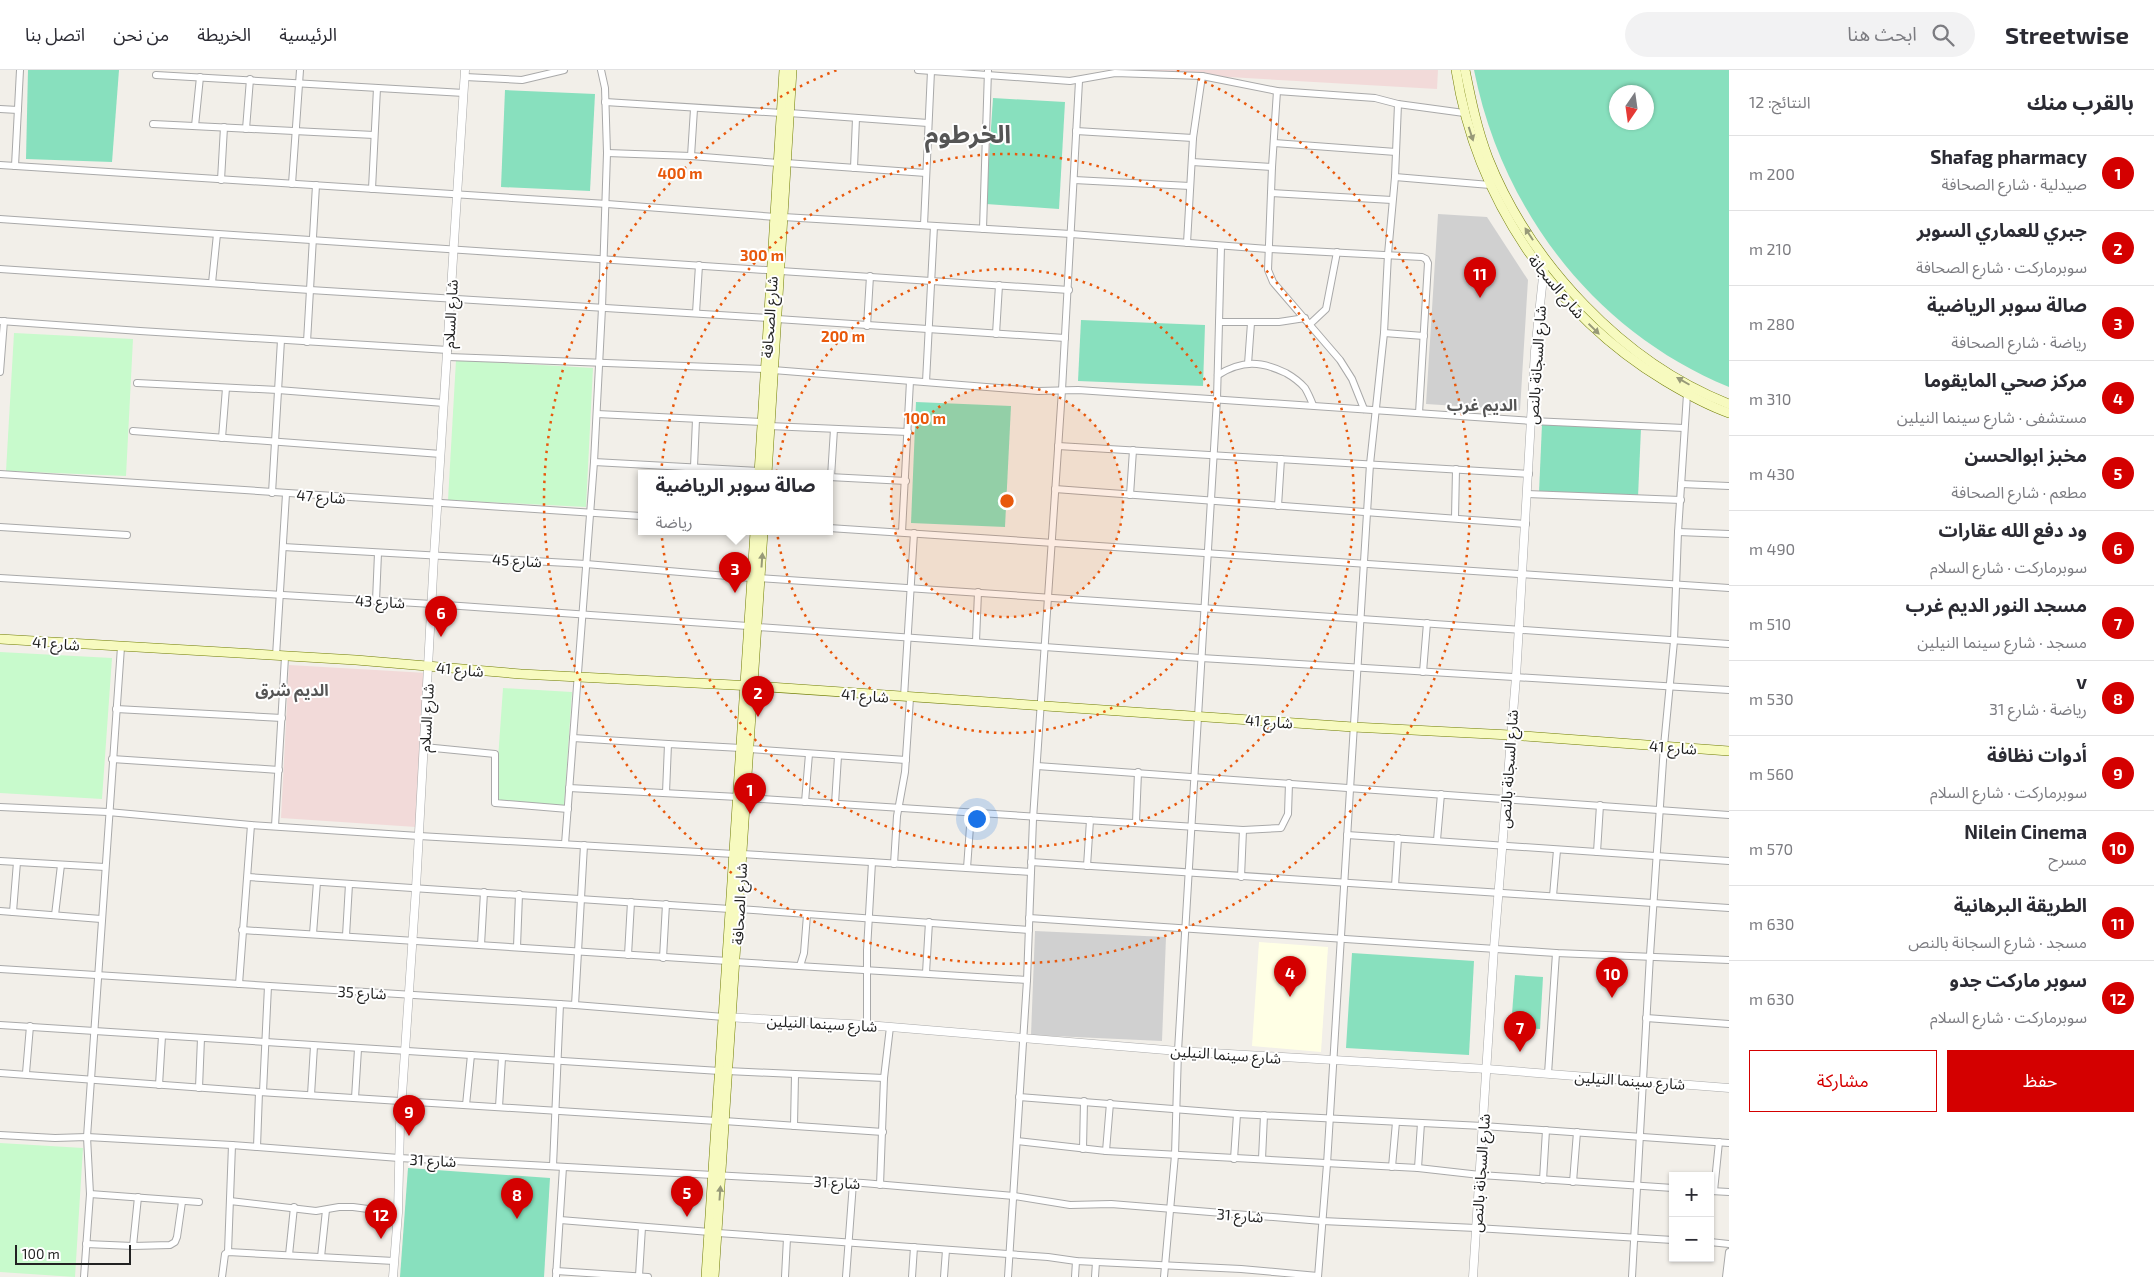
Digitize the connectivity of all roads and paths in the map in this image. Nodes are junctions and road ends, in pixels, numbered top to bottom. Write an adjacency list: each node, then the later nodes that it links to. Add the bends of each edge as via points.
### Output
1 (20, 70): 28 (street)
2 (300, 70): 20 (street)
3 (564, 70): 13 (street, via 522,80)
4 (601, 70): 24 (street)
5 (784, 70): 29 (main road, شارع الصحافة)
6 (792, 70): 29 (main road, شارع الصحافة)
7 (918, 70): 8 (street)
8 (924, 70): 11 (street)
9 (1456, 70): 30 (main road, شارع السجانة)
10 (1465, 70): 79 (main road, شارع السجانة, one-way to 10, via 1510,204 1488,157)
11 (931, 71): 12 (street); 32 (street)
12 (988, 72): 19 (street); 68 (street)
13 (465, 74): 23 (street, شارع السلام)
14 (1096, 74): 16 (street); 19 (street)
15 (156, 75): 17 (street)
16 (1202, 76): 22 (street); 40 (street)
17 (200, 77): 18 (street); 34 (street)
18 (250, 79): 20 (street); 36 (street)
19 (1080, 81): 37 (street)
20 (299, 83): 21 (street); 38 (street)
21 (377, 88): 23 (street); 39 (street)
22 (1277, 91): 25 (street, via 1375,98); 41 (street)
23 (464, 93): 61 (street, شارع السلام)
24 (605, 102): 27 (street); 43 (street)
25 (1398, 104): 30 (street); 42 (street)
26 (0, 109): 28 (street)
27 (694, 109): 29 (street); 44 (street)
28 (18, 110): 48 (street)
29 (786, 113): 31 (street); 46 (main road, شارع الصحافة)
30 (1464, 113): 56 (main road, شارع السجانة, one-way to 56)
31 (856, 118): 32 (street); 50 (street)
32 (928, 123): 51 (street)
33 (153, 124): 34 (street)
34 (195, 126): 35 (street)
35 (224, 127): 36 (street); 53 (street)
36 (246, 128): 38 (street)
37 (1076, 131): 40 (street); 54 (street)
38 (296, 132): 39 (street); 55 (street)
39 (374, 135): 59 (street)
40 (1193, 138): 45 (street)
41 (1274, 143): 42 (street); 49 (street)
42 (1396, 152): 52 (street)
43 (607, 153): 44 (street); 63 (street)
44 (691, 156): 46 (street)
45 (1192, 162): 49 (street); 58 (street)
46 (783, 163): 50 (street); 64 (main road, شارع الصحافة)
47 (0, 165): 48 (street)
48 (16, 166): 53 (street)
49 (1272, 167): 60 (street)
50 (854, 168): 51 (street)
51 (926, 173): 66 (street)
52 (1395, 177): 56 (street); 62 (street)
53 (221, 180): 55 (street)
54 (1074, 180): 58 (street); 70 (street)
55 (292, 184): 57 (street)
56 (1490, 185): 83 (main road, شارع السجانة)
57 (316, 186): 59 (street); 71 (street)
58 (1190, 186): 72 (street)
59 (372, 189): 61 (street)
60 (1271, 193): 62 (street); 74 (street)
61 (458, 194): 63 (street); 75 (street, شارع السلام)
62 (1392, 200): 77 (street)
63 (607, 204): 64 (street); 78 (street)
64 (780, 217): 66 (street); 82 (main road, شارع الصحافة)
65 (0, 219): 69 (street)
66 (924, 225): 67 (street)
67 (934, 226): 68 (street); 85 (street)
68 (983, 229): 70 (street)
69 (217, 234): 71 (street); 86 (street)
70 (1071, 234): 72 (street); 89 (street)
71 (312, 241): 75 (street); 88 (street)
72 (1187, 242): 73 (street)
73 (1221, 246): 74 (street); 96 (street)
74 (1268, 249): 76 (street); 93 (street, via 1268,270 1273,282)
75 (454, 251): 78 (street); 90 (street, شارع السلام)
76 (1337, 252): 77 (street); 98 (street, via 1326,309)
77 (1388, 254): 101 (street); 103 (street, via 1422,257 1428,263)
78 (605, 258): 80 (street); 91 (street)
79 (1547, 261): 83 (street, شارع السجانة بالنص); 123 (main road, شارع السجانة, one-way to 79, via 1631,347 1596,315)
80 (699, 265): 82 (street); 92 (street)
81 (0, 269): 86 (street)
82 (776, 270): 84 (street); 94 (main road, شارع الصحافة)
83 (1542, 273): 119 (main road, شارع السجانة, one-way to 119, via 1615,348); 129 (street, شارع السجانة بالنص)
84 (870, 276): 85 (street); 99 (street)
85 (931, 280): 87 (street); 100 (street)
86 (212, 283): 88 (street)
87 (999, 285): 89 (street); 102 (street)
88 (310, 290): 90 (street); 106 (street)
89 (1069, 290): 104 (street)
90 (451, 298): 91 (street); 107 (street, شارع السلام)
91 (602, 308): 92 (street); 108 (street)
92 (696, 313): 94 (street)
93 (1305, 318): 97 (street, via 1288,322); 98 (street)
94 (773, 319): 99 (street); 110 (main road, شارع الصحافة)
95 (2, 321): 105 (street); 111 (street)
96 (1219, 322): 97 (street); 112 (street)
97 (1251, 322): 109 (street)
98 (1310, 324): 124 (street, via 1344,366)
99 (867, 326): 100 (street)
100 (928, 330): 102 (street); 114 (street)
101 (1384, 333): 103 (street); 125 (street)
102 (996, 334): 104 (street)
103 (1424, 336): 126 (street)
104 (1065, 338): 118 (street)
105 (281, 340): 106 (street); 117 (street)
106 (307, 342): 107 (street)
107 (448, 353): 108 (street); 121 (street, شارع السلام)
108 (599, 364): 110 (street); 127 (street)
109 (1248, 364): 112 (street, via 1232,367); 122 (street, via 1268,365 1296,378)
110 (770, 370): 113 (street); 130 (main road, شارع الصحافة)
111 (0, 372)
112 (1218, 375): 120 (street)
113 (910, 381): 114 (street); 134 (street)
114 (926, 382): 118 (street)
115 (137, 383): 116 (street)
116 (226, 388): 117 (street); 135 (street)
117 (278, 390): 121 (street); 136 (street)
118 (1062, 390): 120 (street); 137 (street)
119 (1687, 394): 123 (main road, شارع السجانة); 131 (street)
120 (1217, 399): 122 (street); 140 (street)
121 (444, 403): 139 (street, شارع السلام)
122 (1314, 406): 124 (street)
123 (1728, 408)
124 (1364, 409): 125 (street)
125 (1376, 410): 126 (street); 143 (street)
126 (1419, 413): 129 (street)
127 (597, 414): 128 (street); 142 (street)
128 (696, 419): 130 (street); 144 (street)
129 (1532, 421): 131 (street); 150 (street, شارع السجانة بالنص)
130 (766, 424): 132 (street); 146 (main road, شارع الصحافة)
131 (1684, 428): 153 (street)
132 (834, 429): 134 (street); 147 (street)
133 (133, 431): 135 (street)
134 (908, 432): 152 (street)
135 (222, 438): 136 (street)
136 (275, 442): 139 (street); 156 (street)
137 (1058, 446): 138 (street); 155 (street)
138 (1134, 450): 140 (street); 159 (street)
139 (441, 454): 162 (street, شارع السلام)
140 (1214, 454): 141 (street); 161 (street)
141 (1281, 459): 143 (street); 163 (street)
142 (594, 462): 144 (street); 164 (street)
143 (1370, 464): 148 (street); 165 (street)
144 (694, 467): 145 (street)
145 (728, 470)
146 (763, 470)
147 (831, 470)
148 (1456, 470): 150 (street); 167 (street)
149 (0, 474): 156 (street, شارع 47)
150 (1529, 474): 158 (street, شارع السجانة بالنص)
151 (833, 477): 152 (street)
152 (906, 480): 171 (street)
153 (1681, 484): 154 (street); 160 (street)
154 (1729, 486)
155 (1055, 489): 159 (street); 178 (street)
156 (272, 493): 157 (street, شارع 47)
157 (286, 494): 162 (street, شارع 47); 179 (street)
158 (1527, 494): 160 (street); 168 (street, شارع السجانة بالنص)
159 (1130, 495): 161 (street)
160 (1681, 500): 172 (street)
161 (1211, 501): 163 (street); 181 (street)
162 (438, 504): 164 (street, شارع 47); 182 (street, شارع السلام)
163 (1278, 506): 165 (street)
164 (590, 512): 166 (street, شارع 47); 183 (street)
165 (1368, 513): 167 (street); 184 (street)
166 (638, 516)
167 (1455, 518): 168 (street)
168 (1526, 524): 185 (street, شارع السجانة بالنص)
169 (0, 527): 175 (street)
170 (833, 528): 171 (street)
171 (902, 532): 173 (street)
172 (1678, 532): 174 (street); 188 (street)
173 (914, 533): 178 (street); 189 (street)
174 (1729, 534)
175 (127, 535)
176 (754, 535): 187 (main road, شارع الصحافة)
177 (763, 535): 187 (main road, شارع الصحافة, one-way to 177)
178 (1052, 544): 181 (street); 193 (street)
179 (283, 548): 180 (street, شارع 45); 192 (street)
180 (378, 553): 182 (street, شارع 45); 194 (street)
181 (1208, 554): 184 (street); 196 (street)
182 (434, 556): 183 (street, شارع 45); 195 (street, شارع السلام)
183 (586, 564): 187 (street, شارع 45); 197 (street)
184 (1364, 564): 185 (street); 198 (street)
185 (1522, 573): 188 (street); 201 (street, شارع السجانة بالنص)
186 (0, 578): 192 (street, شارع 43)
187 (756, 578): 189 (street, شارع 45); 200 (main road, شارع الصحافة)
188 (1676, 584): 190 (street); 205 (street)
189 (911, 587): 191 (street, شارع 45); 202 (street)
190 (1729, 588)
191 (978, 592): 193 (street, شارع 45); 204 (street)
192 (280, 595): 194 (street, شارع 43); 209 (street)
193 (1048, 597): 196 (street, شارع 45); 208 (street)
194 (376, 601): 195 (street, شارع 43)
195 (432, 604): 197 (street, شارع 43); 211 (street, شارع السلام)
196 (1205, 609): 198 (street, شارع 45); 210 (street)
197 (583, 615): 200 (street, شارع 43); 214 (street)
198 (1360, 619): 199 (street, شارع 45); 212 (street)
199 (1427, 623): 201 (street, شارع 45); 213 (street)
200 (753, 626): 202 (street, شارع 43); 216 (main road, شارع الصحافة)
201 (1517, 629): 205 (street, شارع 45); 215 (street, شارع السجانة بالنص)
202 (907, 637): 204 (street, شارع 43); 219 (street)
203 (0, 639): 207 (main road, شارع 41)
204 (976, 641): 208 (street, شارع 43)
205 (1674, 641): 206 (street, شارع 45); 217 (street)
206 (1729, 644)
207 (121, 647): 209 (main road, شارع 41); 221 (street)
208 (1045, 647): 210 (street, شارع 43); 220 (street)
209 (281, 656): 211 (main road, شارع 41); 223 (street)
210 (1201, 658): 212 (street, شارع 43); 222 (street)
211 (429, 666): 214 (main road, شارع 41); 229 (street, شارع السلام)
212 (1358, 668): 213 (street, شارع 43); 224 (street)
213 (1423, 672): 215 (street, شارع 43)
214 (578, 677): 216 (main road, شارع 41); 226 (street)
215 (1516, 677): 217 (street, شارع 43); 225 (street, شارع السجانة بالنص)
216 (749, 686): 219 (main road, شارع 41); 230 (main road, شارع الصحافة)
217 (1671, 686): 218 (street, شارع 43); 228 (street)
218 (1729, 690)
219 (907, 698): 220 (main road, شارع 41); 235 (street)
220 (1041, 706): 222 (main road, شارع 41); 236 (street)
221 (116, 709): 223 (street); 234 (street)
222 (1198, 716): 224 (main road, شارع 41); 239 (street)
223 (282, 718): 237 (street)
224 (1353, 727): 225 (main road, شارع 41); 241 (street)
225 (1510, 735): 228 (main road, شارع 41); 246 (street, شارع السجانة بالنص)
226 (574, 738): 227 (street); 242 (street)
227 (668, 744): 230 (street); 243 (street)
228 (1664, 746): 231 (main road, شارع 41); 253 (street)
229 (424, 747): 251 (street, via 495,754 495,803); 265 (street, شارع السلام)
230 (745, 749): 232 (street); 245 (main road, شارع الصحافة)
231 (1729, 751)
232 (809, 754): 233 (street); 247 (street)
233 (838, 756): 235 (street); 248 (street)
234 (112, 759): 237 (street); 254 (street)
235 (906, 760): 252 (street)
236 (1037, 766): 238 (street); 257 (street)
237 (279, 770): 261 (street)
238 (1138, 772): 239 (street); 259 (street)
239 (1194, 776): 240 (street); 262 (street)
240 (1289, 783): 241 (street); 263 (street, via 1288,814 1281,828)
241 (1350, 787): 244 (street); 264 (street)
242 (569, 788): 243 (street); 251 (street)
243 (666, 793): 245 (street)
244 (1441, 794): 246 (street); 267 (street)
245 (742, 798): 247 (street); 273 (main road, شارع الصحافة)
246 (1506, 799): 249 (street); 270 (street, شارع السجانة بالنص)
247 (805, 802): 248 (street)
248 (835, 804): 252 (street)
249 (1600, 805): 253 (street); 272 (street)
250 (0, 807): 254 (street)
251 (568, 809): 268 (street)
252 (898, 809): 255 (street); 280 (street)
253 (1661, 810): 256 (street); 274 (street)
254 (108, 812): 260 (street); 283 (street)
255 (971, 813): 257 (street); 284 (street)
256 (1729, 815)
257 (1034, 816): 258 (street); 279 (street)
258 (1090, 820): 259 (street); 282 (street)
259 (1136, 822): 262 (street)
260 (251, 825): 261 (street); 287 (street)
261 (275, 826): 265 (street)
262 (1192, 826): 263 (street); 286 (street)
263 (1243, 830): 288 (street)
264 (1347, 835): 266 (street); 290 (street)
265 (419, 836): 268 (street); 293 (street, شارع السلام)
266 (1398, 838): 267 (street); 292 (street)
267 (1437, 840): 270 (street)
268 (565, 844): 269 (street)
269 (584, 845): 273 (street); 298 (street)
270 (1502, 846): 271 (street); 295 (street, شارع السجانة بالنص)
271 (1557, 850): 272 (street); 297 (street)
272 (1597, 852): 274 (street)
273 (738, 854): 278 (street); 303 (main road, شارع الصحافة)
274 (1658, 856): 276 (street); 299 (street)
275 (0, 861): 277 (street)
276 (1729, 861)
277 (17, 862): 281 (street); 305 (street)
278 (872, 862): 280 (street); 309 (street)
279 (1031, 862): 282 (street); 285 (street)
280 (894, 864): 284 (street)
281 (61, 865): 283 (street); 306 (street)
282 (1087, 866): 286 (street)
283 (105, 867): 308 (street)
284 (967, 868): 285 (street)
285 (1031, 872): 310 (street)
286 (1189, 874): 288 (street); 312 (street)
287 (248, 877): 289 (street); 313 (street)
288 (1241, 877): 290 (street)
289 (317, 882): 291 (street); 315 (street)
290 (1344, 883): 292 (street); 317 (street)
291 (349, 884): 293 (street); 316 (street)
292 (1395, 886): 295 (street)
293 (416, 888): 294 (street); 318 (street, شارع السلام)
294 (484, 892): 296 (street); 319 (street)
295 (1499, 893): 297 (street); 321 (street, شارع السجانة بالنص)
296 (519, 894): 298 (street); 320 (street)
297 (1554, 896): 299 (street)
298 (581, 898): 300 (street); 322 (street)
299 (1654, 901): 302 (street); 325 (street)
300 (631, 902): 301 (street); 324 (street)
301 (666, 904): 303 (street); 326 (street)
302 (1729, 908)
303 (735, 909): 307 (street); 328 (main road, شارع الصحافة)
304 (0, 911): 305 (street)
305 (13, 912): 306 (street)
306 (55, 915): 308 (street)
307 (807, 915): 309 (street); 329 (street)
308 (101, 918): 333 (street)
309 (870, 918): 311 (street); 331 (street)
310 (1029, 918): 312 (street); 314 (street)
311 (930, 922): 314 (street); 332 (street)
312 (1185, 929): 317 (street); 355 (street)
313 (242, 930): 315 (street); 335 (street)
314 (1029, 930): 334 (street)
315 (313, 934): 316 (street)
316 (346, 936): 318 (street)
317 (1340, 938): 321 (street); 358 (street)
318 (413, 940): 319 (street); 337 (street, شارع السلام)
319 (481, 945): 320 (street)
320 (517, 948): 322 (street)
321 (1494, 948): 323 (street); 360 (street, شارع السجانة بالنص)
322 (577, 952): 324 (street); 339 (street)
323 (1556, 952): 325 (street); 364 (street)
324 (628, 955): 326 (street)
325 (1650, 955): 327 (street); 341 (street)
326 (663, 958): 328 (street)
327 (1729, 960)
328 (732, 962): 329 (street); 340 (main road, شارع الصحافة)
329 (800, 966): 331 (street)
330 (0, 968): 333 (street, شارع 35)
331 (868, 970): 332 (street); 344 (street)
332 (926, 972): 334 (street)
333 (99, 974): 335 (street, شارع 35); 347 (street)
334 (1027, 980): 350 (street)
335 (239, 984): 336 (street, شارع 35)
336 (268, 986): 337 (street, شارع 35); 351 (street)
337 (410, 995): 338 (street, شارع 35); 354 (street, شارع السلام)
338 (560, 1004): 339 (street, شارع 35); 359 (street)
339 (575, 1005): 340 (street, شارع 35)
340 (727, 1017): 344 (street, شارع سينما النيلين); 361 (main road, شارع الصحافة)
341 (1646, 1018): 342 (street); 368 (street)
342 (1729, 1024)
343 (0, 1025): 345 (street)
344 (867, 1025): 346 (street, شارع سينما النيلين)
345 (30, 1026): 347 (street); 363 (street)
346 (890, 1027): 350 (street, شارع سينما النيلين); 366 (street)
347 (96, 1030): 348 (street); 367 (street)
348 (162, 1036): 349 (street); 369 (street)
349 (202, 1038): 351 (street); 370 (street)
350 (1023, 1039): 355 (street, شارع سينما النيلين); 374 (street)
351 (265, 1042): 352 (street); 372 (street)
352 (314, 1046): 353 (street); 373 (street)
353 (358, 1049): 354 (street); 375 (street)
354 (406, 1051): 356 (street); 376 (street, شارع السلام)
355 (1178, 1051): 358 (street, شارع سينما النيلين); 381 (street)
356 (471, 1056): 357 (street); 379 (street)
357 (502, 1058): 359 (street); 380 (street)
358 (1332, 1060): 360 (street, شارع سينما النيلين); 385 (street)
359 (557, 1061): 361 (street); 382 (street)
360 (1487, 1069): 364 (street, شارع سينما النيلين); 390 (street, شارع السجانة بالنص)
361 (723, 1071): 365 (street); 386 (main road, شارع الصحافة)
362 (0, 1073): 363 (street)
363 (26, 1073): 367 (street)
364 (1548, 1074): 368 (street, شارع سينما النيلين)
365 (796, 1075): 366 (street); 389 (street)
366 (884, 1078): 392 (street)
367 (92, 1080): 369 (street); 395 (street)
368 (1642, 1081): 371 (street, شارع سينما النيلين); 396 (street)
369 (159, 1085): 370 (street)
370 (199, 1088): 372 (street)
371 (1729, 1088)
372 (261, 1092): 373 (street); 401 (street)
373 (311, 1095): 375 (street)
374 (1019, 1096): 377 (street); 397 (street)
375 (355, 1098): 376 (street)
376 (402, 1100): 379 (street); 405 (street, شارع السلام)
377 (1084, 1101): 378 (street); 402 (street)
378 (1110, 1103): 381 (street); 403 (street)
379 (466, 1105): 380 (street)
380 (499, 1107): 382 (street)
381 (1176, 1108): 383 (street); 404 (street)
382 (555, 1111): 386 (street); 409 (street)
383 (1237, 1114): 384 (street); 406 (street)
384 (1264, 1115): 385 (street); 407 (street)
385 (1330, 1118): 387 (street); 408 (street)
386 (721, 1121): 389 (street); 414 (main road, شارع الصحافة)
387 (1396, 1122): 388 (street); 411 (street)
388 (1421, 1123): 390 (street); 412 (street)
389 (794, 1126): 392 (street)
390 (1483, 1126): 391 (street); 413 (street, شارع السجانة بالنص)
391 (1546, 1130): 393 (street); 416 (street)
392 (883, 1132): 419 (street)
393 (1577, 1132): 396 (street); 417 (street)
394 (0, 1135): 395 (street, شارع 31)
395 (87, 1137): 400 (street, شارع 31); 424 (street)
396 (1639, 1137): 398 (street); 420 (street)
397 (1017, 1141): 402 (street); 425 (street)
398 (1719, 1142): 399 (street); 415 (street)
399 (1729, 1143)
400 (232, 1145): 401 (street, شارع 31); 427 (street)
401 (257, 1148): 405 (street, شارع 31)
402 (1083, 1149): 403 (street)
403 (1106, 1151): 404 (street)
404 (1175, 1155): 406 (street); 432 (street)
405 (399, 1158): 409 (street, شارع 31); 433 (street, شارع السلام)
406 (1234, 1159): 407 (street)
407 (1262, 1159): 408 (street)
408 (1327, 1164): 411 (street); 435 (street)
409 (552, 1166): 410 (street, شارع 31)
410 (563, 1167): 414 (street, شارع 31); 434 (street)
411 (1392, 1167): 412 (street)
412 (1418, 1168): 413 (street)
413 (1480, 1175): 416 (street); 437 (street, شارع السجانة بالنص)
414 (717, 1176): 418 (street, شارع 31); 438 (main road, شارع الصحافة)
415 (1714, 1177)
416 (1543, 1180): 417 (street)
417 (1573, 1182): 420 (street)
418 (853, 1183): 419 (street, شارع 31); 443 (street)
419 (880, 1185): 425 (street, شارع 31)
420 (1637, 1186): 421 (street); 440 (street)
421 (1669, 1188)
422 (1714, 1191): 423 (street)
423 (1729, 1192)
424 (90, 1194): 426 (street); 444 (street)
425 (1014, 1196): 432 (street, شارع 31, via 1070,1205 1110,1204); 451 (street)
426 (138, 1197): 428 (street); 446 (street)
427 (230, 1201): 430 (street); 449 (street)
428 (182, 1202): 429 (street); 446 (street, via 176,1242)
429 (199, 1202)
430 (294, 1207): 431 (street); 452 (street)
431 (326, 1210): 433 (street, via 353,1207); 453 (street)
432 (1170, 1210): 435 (street, شارع 31); 457 (street)
433 (398, 1213): 454 (street, شارع السلام)
434 (560, 1220): 436 (street); 459 (street)
435 (1322, 1221): 437 (street, شارع 31); 462 (street)
436 (642, 1227): 438 (street); 461 (street)
437 (1476, 1228): 440 (street, شارع 31); 478 (street, شارع السجانة بالنص)
438 (714, 1232): 439 (street); 467 (main road, شارع الصحافة); 468 (main road, شارع الصحافة)
439 (786, 1238): 443 (street); 469 (street)
440 (1634, 1238): 441 (street, شارع 31); 479 (street)
441 (1669, 1240)
442 (1714, 1242): 445 (street)
443 (849, 1243): 447 (street); 470 (street)
444 (86, 1244): 446 (street); 463 (street)
445 (1729, 1244)
446 (133, 1246)
447 (914, 1247): 448 (street); 471 (street)
448 (946, 1250): 451 (street); 472 (street)
449 (228, 1252): 452 (street); 464 (street)
450 (1729, 1252): 480 (street)
451 (1010, 1254): 455 (street); 473 (street)
452 (289, 1255): 453 (street)
453 (321, 1257): 454 (street)
454 (394, 1261): 465 (street, شارع السلام)
455 (1076, 1261): 456 (street); 474 (street)
456 (1096, 1262): 457 (street); 475 (street)
457 (1165, 1264): 458 (street); 476 (street)
458 (1226, 1268): 460 (street); 477 (street)
459 (556, 1274): 461 (street)
460 (1254, 1274): 462 (street)
461 (639, 1276): 466 (street)
462 (1318, 1276)
463 (84, 1277)
464 (222, 1277)
465 (393, 1277)
466 (648, 1277)
467 (706, 1277)
468 (714, 1277)
469 (785, 1277)
470 (846, 1277)
471 (912, 1277)
472 (944, 1277)
473 (1008, 1277)
474 (1075, 1277)
475 (1096, 1277)
476 (1164, 1277)
477 (1225, 1277)
478 (1473, 1277)
479 (1632, 1277)
480 (1726, 1277)

